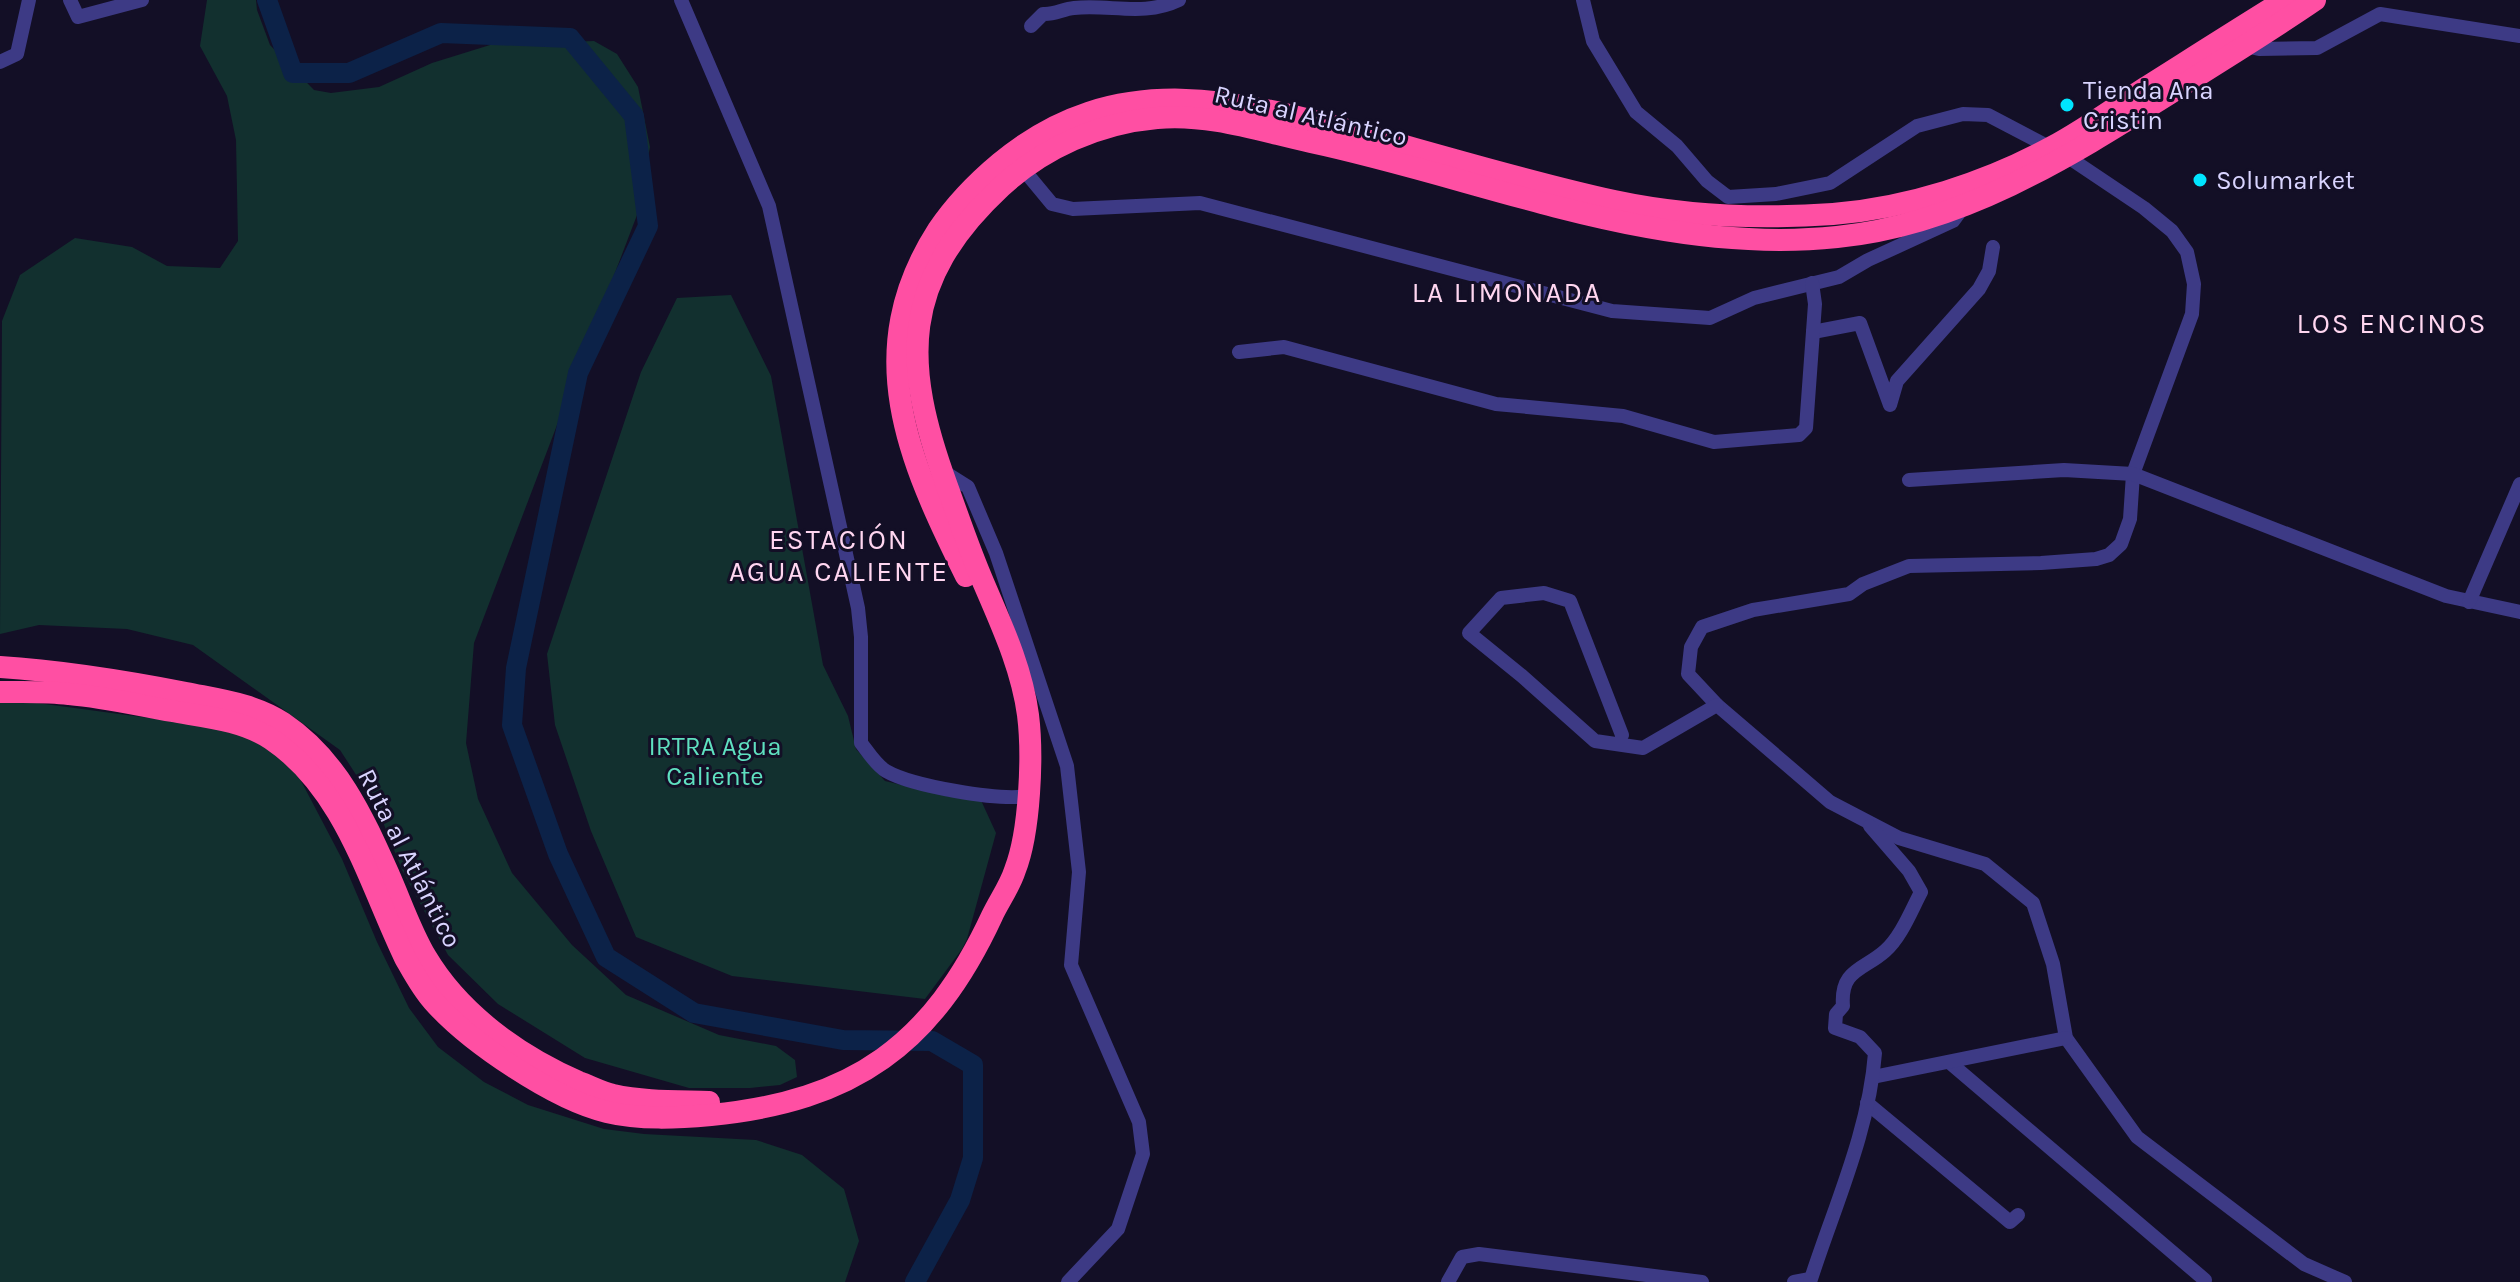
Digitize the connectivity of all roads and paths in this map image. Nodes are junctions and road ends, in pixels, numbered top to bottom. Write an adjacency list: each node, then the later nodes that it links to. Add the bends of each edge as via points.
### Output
1 (29, 0): 13 (street, via 17,54)
2 (70, 0): 3 (street, via 78,17)
3 (142, 0)
4 (681, 0): 31 (street, via 769,206 858,608 861,743 883,769 907,781)
5 (1179, 0): 9 (street, via 1135,11)
6 (1583, 0): 14 (street, via 1593,41 1636,112 1728,197 1830,183 1917,126 1963,114 1988,115)
7 (2285, 0): 14 (highway, Ruta al Atlántico)
8 (2315, 0): 12 (highway, Ruta al Atlántico)
9 (1123, 5): 10 (street, via 1043,14)
10 (1031, 26)
11 (2520, 36): 12 (street, via 2380,14 2317,48)
12 (2245, 46): 14 (highway, Ruta al Atlántico)
13 (0, 62)
14 (2059, 153): 16 (highway, Ruta al Atlántico); 22 (street, via 2172,231 2187,252 2192,273 2192,314); 31 (highway, Ruta al Atlántico, via 1870,210 1741,214 1617,202 1246,104 1173,98 1118,104 1086,112 1021,145 951,210 923,254 905,297 896,368 900,410 912,448 1004,663 1017,712)
15 (1023, 169): 16 (highway, Ruta al Atlántico, via 1095,130 1154,118 1197,118 1361,153 1617,221 1734,240 1842,237); 18 (street, via 1052,204 1073,209 1200,203 1612,311 1710,318 1754,298); 21 (highway, Ruta al Atlántico, via 968,220 926,293 916,331 917,383)
16 (1965, 205): 18 (street, via 1953,221 1839,277)
17 (1993, 247): 19 (street, via 1979,289 1897,381 1890,405 1860,323)
18 (1812, 283): 19 (street)
19 (1813, 332): 20 (street, via 1806,428 1799,435 1714,442 1623,416 1496,404 1284,347)
20 (1239, 352)
21 (941, 470): 31 (highway, Ruta al Atlántico, via 1016,665 1028,715); 42 (street, via 968,487 985,526 1067,766 1079,872 1071,965 1139,1122 1143,1154 1118,1229)
22 (2133, 474): 23 (street, via 2064,470); 25 (street); 29 (street, via 2130,519 2121,544 2109,555 2041,563 1909,566 1849,594 1753,610 1702,627 1691,647 1688,674)
23 (1909, 480)
24 (2520, 484): 25 (street)
25 (2469, 602): 26 (street)
26 (2520, 612)
27 (0, 667): 37 (highway, Ruta al Atlántico, via 122,680 253,707 282,722 331,764 361,813 426,957 483,1023 559,1073 610,1094)
28 (0, 692): 37 (highway, Ruta al Atlántico, via 66,693 249,726 303,763 325,789 410,968 433,1001 502,1058 528,1077 609,1113 676,1117)
29 (1717, 705): 30 (street, via 1643,748 1595,741 1469,633 1501,598 1544,593 1570,601); 32 (street, via 1830,802)
30 (1622, 735)
31 (1023, 797): 37 (highway, Ruta al Atlántico, via 1015,874 950,994 920,1029 859,1075 786,1102)
32 (1865, 820): 33 (street, via 1899,838 1985,864 2033,903 2053,964); 35 (street, via 1921,892 1886,951 1852,972 1836,1014 1835,1028 1860,1037 1875,1053)
33 (2066, 1038): 34 (street); 39 (street, via 2137,1137)
34 (1949, 1062): 35 (street); 40 (street)
35 (1873, 1077): 36 (street)
36 (1867, 1103): 38 (street, via 2010,1222); 41 (street)
37 (753, 1108)
38 (2018, 1215)
39 (2328, 1279): 46 (street)
40 (2205, 1280)
41 (1810, 1281): 45 (street)
42 (1068, 1282)
43 (1448, 1282): 44 (street, via 1462,1257 1479,1254)
44 (1702, 1282)
45 (1794, 1282)
46 (2345, 1282)

